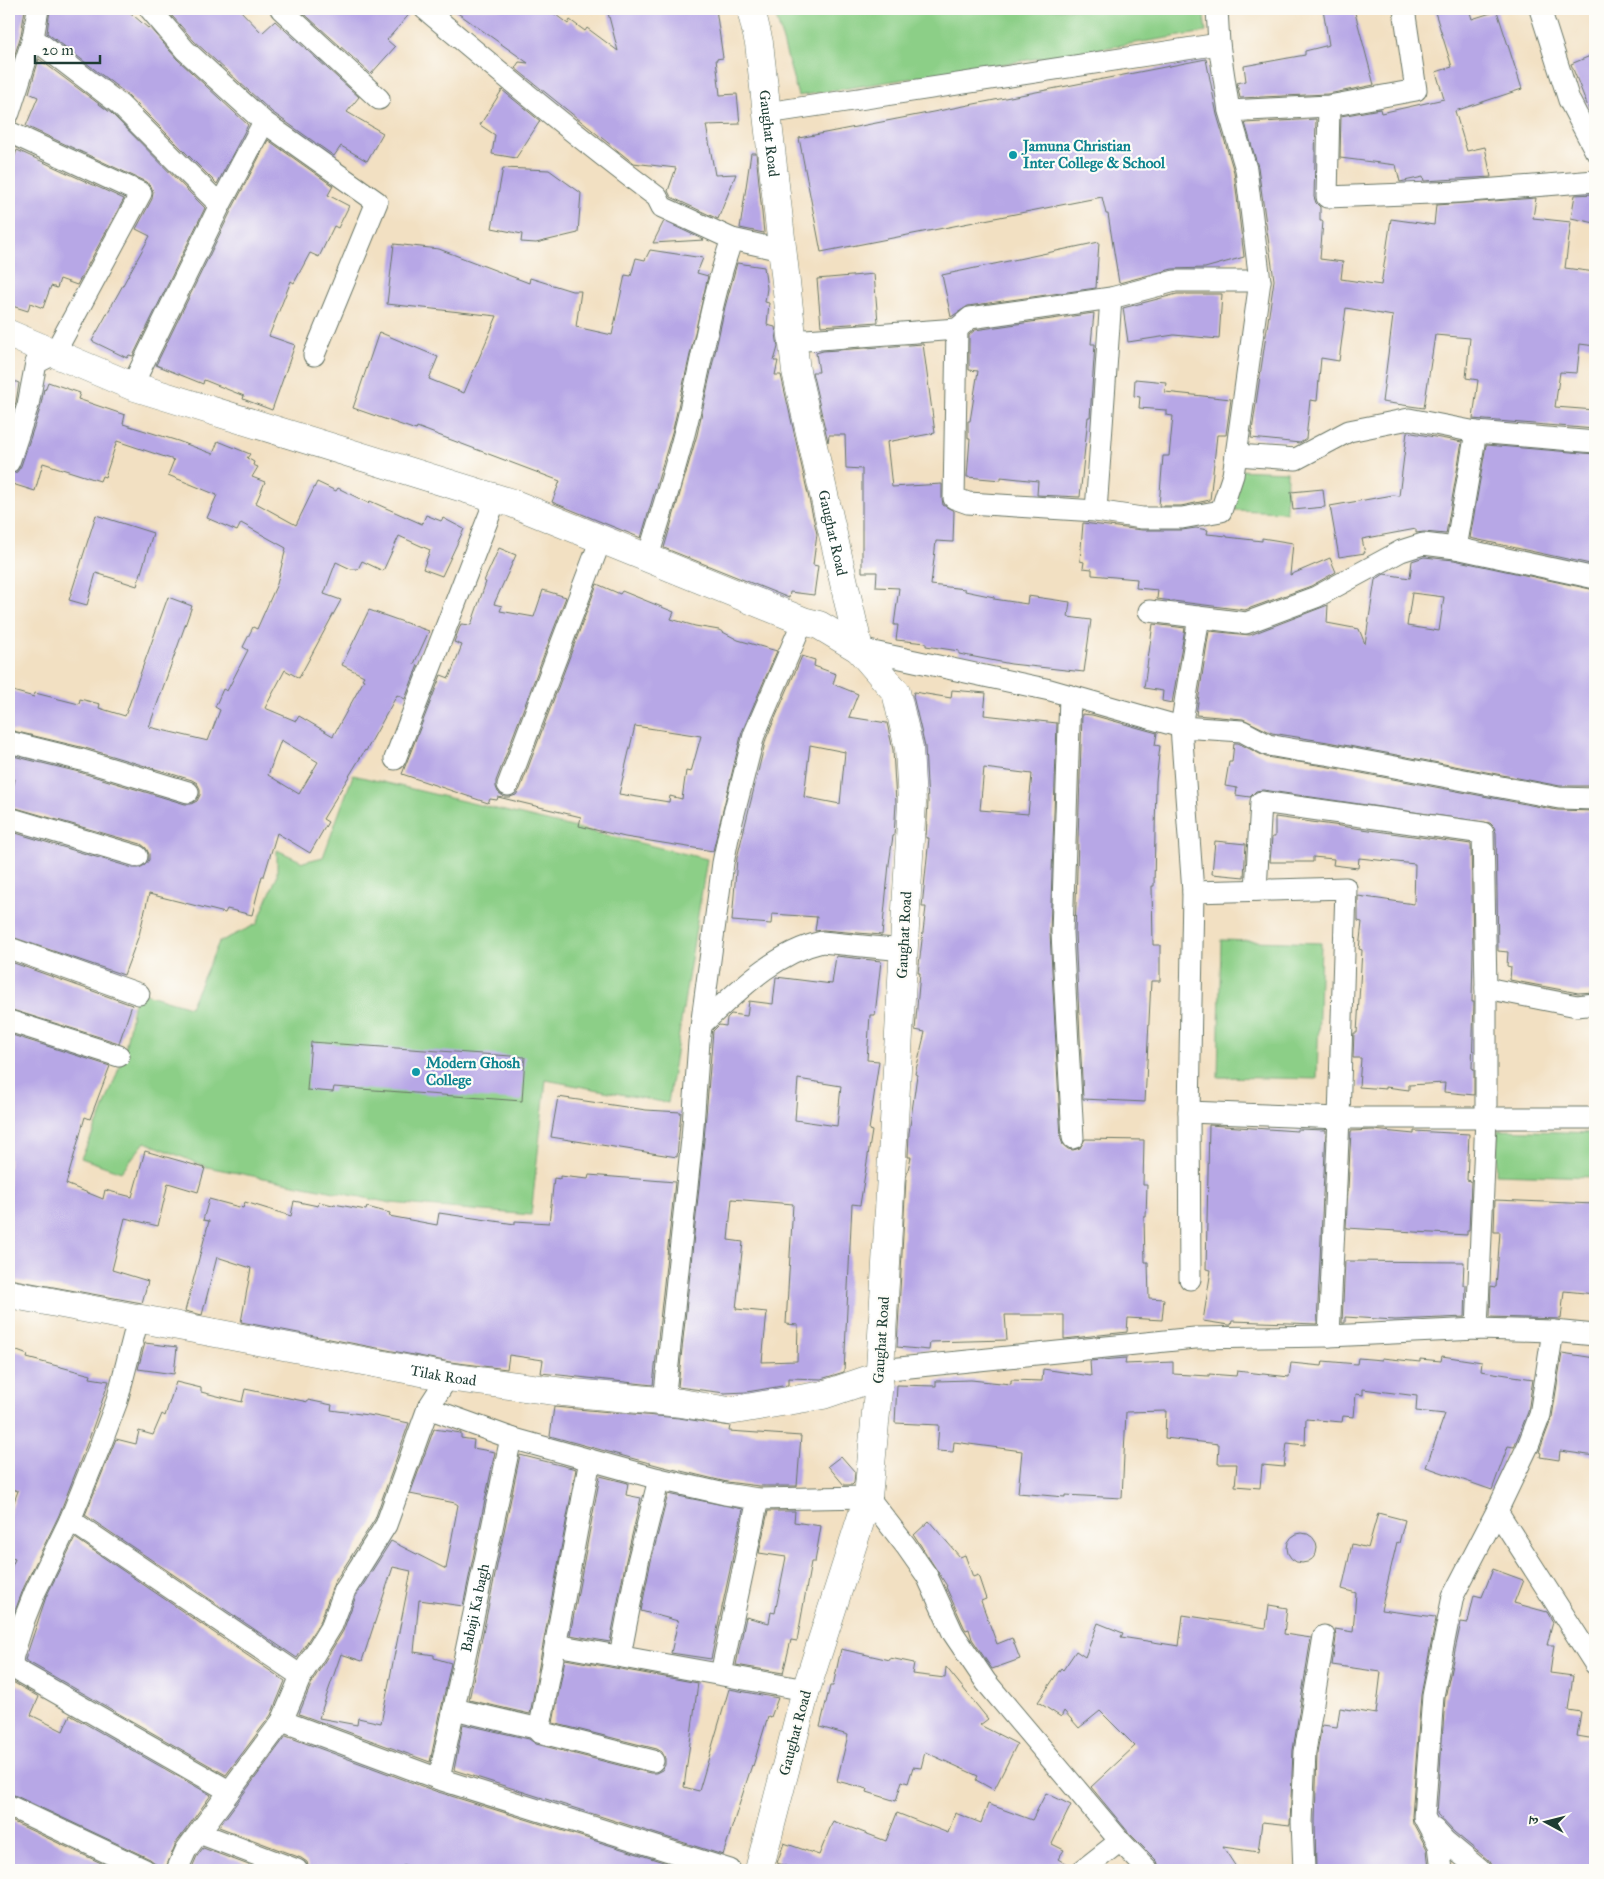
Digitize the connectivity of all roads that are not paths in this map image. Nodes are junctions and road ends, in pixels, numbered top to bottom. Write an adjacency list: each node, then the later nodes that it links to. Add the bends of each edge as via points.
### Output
1 (38, 9): 9 (street)
2 (150, 9): 16 (street, via 185,50)
3 (281, 9): 11 (street)
4 (425, 9): 21 (street, via 599,153 657,196 662,207)
5 (751, 9): 14 (main road, Gaughat Road, via 759,43)
6 (1217, 9): 10 (street)
7 (1404, 9): 12 (street, via 1416,90)
8 (1540, 9): 18 (street, via 1569,100)
9 (33, 38): 15 (street); 20 (street, via 119,104)
10 (1219, 44): 13 (street); 14 (street)
11 (379, 99)
12 (1329, 106): 13 (street); 19 (street, via 1327,197 1458,192)
13 (1229, 111): 23 (street, via 1246,169)
14 (767, 112): 22 (main road, Gaughat Road)
15 (9, 114)
16 (264, 122): 20 (street); 29 (street, via 377,202)
17 (9, 132): 28 (street, via 141,193)
18 (1595, 150)
19 (1595, 181)
20 (220, 205): 30 (street)
21 (732, 239): 22 (street); 39 (street, via 709,318 689,416)
22 (782, 250): 27 (main road, Gaughat Road)
23 (1260, 281): 24 (street, via 1175,281); 33 (street)
24 (1111, 298): 25 (street, via 970,318); 36 (street)
25 (957, 329): 27 (street); 36 (street, via 954,498 968,503)
26 (9, 334): 28 (main road)
27 (792, 341): 44 (main road, Gaughat Road)
28 (54, 354): 30 (main road); 34 (street, via 36,363 28,405)
29 (314, 355)
30 (132, 386): 35 (main road)
31 (1476, 432): 32 (street); 33 (street, via 1409,419 1349,431 1296,459); 38 (street)
32 (1595, 442)
33 (1236, 455): 36 (street, via 1221,511 1182,518 1142,518)
34 (9, 462)
35 (496, 498): 37 (main road); 48 (street)
36 (1096, 511)
37 (601, 539): 39 (main road); 49 (street)
38 (1456, 548): 40 (street); 42 (street, via 1423,544 1401,551 1316,597 1246,624)
39 (648, 557): 43 (main road)
40 (1595, 578)
41 (1149, 611): 42 (street)
42 (1199, 617): 46 (street)
43 (803, 621): 44 (main road, via 819,626); 62 (street, via 754,735 729,832)
44 (859, 649): 45 (street); 57 (main road, Gaughat Road, via 896,692 909,748 912,802)
45 (1070, 696): 46 (street); 68 (street, via 1062,932)
46 (1181, 727): 51 (street, via 1242,730 1268,744 1296,750 1558,798); 55 (street)
47 (9, 742): 50 (street)
48 (395, 759)
49 (508, 785)
50 (188, 792)
51 (1595, 799)
52 (9, 818): 53 (street)
53 (137, 856)
54 (1256, 890): 55 (street); 58 (street, via 1261,802 1483,833); 65 (street, via 1346,888)
55 (1193, 892): 64 (street)
56 (9, 948): 59 (street)
57 (903, 950): 62 (street, via 822,942 813,944 767,968); 76 (main road, Gaughat Road)
58 (1486, 988): 60 (street, via 1577,1006); 66 (street)
59 (139, 994)
60 (1595, 1004)
61 (9, 1021): 63 (street)
62 (703, 1023): 78 (street)
63 (119, 1056)
64 (1189, 1112): 65 (street); 69 (street)
65 (1339, 1118): 66 (street); 75 (street)
66 (1486, 1118): 67 (street); 72 (street)
67 (1595, 1118)
68 (1074, 1138)
69 (1190, 1278)
70 (9, 1294): 71 (main road, Tilak Road)
71 (138, 1319): 77 (main road, Tilak Road); 86 (street, via 117,1401)
72 (1477, 1329): 73 (street); 75 (street)
73 (1553, 1331): 74 (street); 85 (street, via 1540,1415)
74 (1595, 1335)
75 (1329, 1336): 76 (street, via 1194,1338)
76 (879, 1373): 78 (main road, Tilak Road, via 823,1395 728,1411); 83 (main road, Gaughat Road)
77 (448, 1377): 78 (main road, Tilak Road); 79 (street)
78 (664, 1402)
79 (428, 1408): 80 (street); 92 (street, via 386,1525 345,1590 332,1625)
80 (511, 1438): 81 (street); 94 (street, Babaji Ka bagh)
81 (590, 1460): 82 (street); 88 (street)
82 (659, 1479): 84 (street); 89 (street, via 638,1562)
83 (868, 1497): 84 (street); 93 (main road, Gaughat Road); 103 (street, via 927,1576 954,1633 986,1682)
84 (758, 1500): 91 (street)
85 (1497, 1511): 90 (street); 101 (street, via 1453,1596 1433,1696)
86 (70, 1520): 92 (street); 99 (street, via 24,1620 12,1655 15,1669)
87 (1324, 1636): 111 (street, via 1306,1752 1302,1822)
88 (556, 1645): 89 (street); 96 (street)
89 (620, 1656): 91 (street)
90 (1595, 1664)
91 (721, 1674): 93 (street)
92 (301, 1676): 95 (street)
93 (806, 1690): 108 (main road, Gaughat Road)
94 (454, 1709): 96 (street); 98 (street, Babaji Ka bagh)
95 (282, 1721): 98 (street); 99 (street)
96 (540, 1728): 97 (street, via 539,1732)
97 (653, 1760)
98 (439, 1778): 107 (street)
99 (229, 1791): 102 (street)
100 (9, 1806): 104 (street)
101 (1424, 1818): 112 (street, via 1439,1844); 113 (street, via 1445,1841)
102 (200, 1833): 105 (street, via 186,1850); 106 (street)
103 (1120, 1841): 109 (street); 110 (street)
104 (145, 1870)
105 (177, 1870)
106 (296, 1870)
107 (730, 1870)
108 (759, 1870)
109 (1083, 1870)
110 (1148, 1870)
111 (1304, 1870)
112 (1442, 1870)
113 (1480, 1870)

